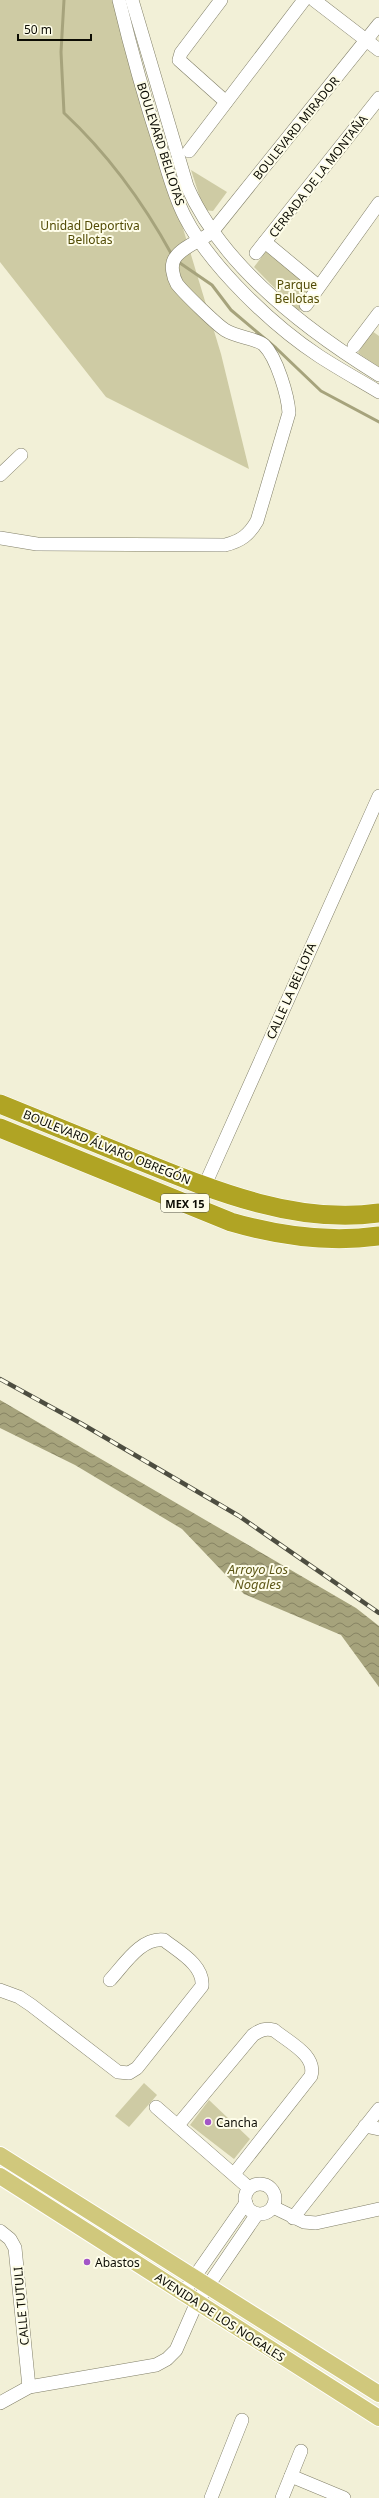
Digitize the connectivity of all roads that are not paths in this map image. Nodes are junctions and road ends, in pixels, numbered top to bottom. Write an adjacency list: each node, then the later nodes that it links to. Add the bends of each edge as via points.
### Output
1 (119, 0): 10 (street, BOULEVARD BELLOTAS)
2 (132, 0): 9 (street, BOULEVARD BELLOTAS)
3 (221, 0): 12 (street, via 181,53 179,60)
4 (304, 0): 12 (street)
5 (314, 0): 7 (street)
6 (379, 24): 7 (street, BOULEVARD MIRADOR)
7 (368, 40): 8 (street); 17 (street, BOULEVARD MIRADOR)
8 (379, 50)
9 (149, 62): 10 (street); 14 (street, BOULEVARD BELLOTAS)
10 (136, 66): 15 (street, BOULEVARD BELLOTAS)
11 (379, 98): 19 (street, CERRADA DE LA MONTAÑA)
12 (226, 102): 13 (street)
13 (189, 151)
14 (178, 162): 15 (street); 17 (street, BOULEVARD BELLOTAS, via 196,207)
15 (168, 173): 18 (street, BOULEVARD BELLOTAS, via 185,217)
16 (379, 203): 21 (street)
17 (212, 232): 18 (street, BOULEVARD MIRADOR); 23 (street, BOULEVARD BELLOTAS, via 265,290)
18 (200, 241): 25 (street, BOULEVARD BELLOTAS, via 246,294); 32 (street, BOULEVARD MIRADOR, via 184,249 174,259 172,271 177,284 224,330 264,344 289,401 289,413 258,521 252,531 240,541 225,545 37,544)
19 (265, 242): 20 (street, CERRADA DE LA MONTAÑA); 21 (street)
20 (256, 253)
21 (318, 286): 22 (street)
22 (306, 305)
23 (296, 319): 25 (street); 26 (street, BOULEVARD BELLOTAS)
24 (376, 321): 26 (street)
25 (287, 332): 27 (street, BOULEVARD BELLOTAS)
26 (350, 350): 27 (street); 28 (street, BOULEVARD BELLOTAS)
27 (339, 368): 29 (street, BOULEVARD BELLOTAS)
28 (379, 375)
29 (379, 392)
30 (21, 456): 31 (street)
31 (0, 475)
32 (0, 538)
33 (379, 796): 36 (street, CALLE LA BELLOTA)
34 (0, 1104): 36 (highway, BOULEVARD ÁLVARO OBREGÓN / MEX 15)
35 (0, 1128): 38 (highway, BOULEVARD ÁLVARO OBREGÓN / MEX 15, via 231,1222 263,1231 314,1238)
36 (204, 1186): 37 (highway, BOULEVARD ÁLVARO OBREGÓN / MEX 15, via 250,1201 292,1210 329,1214)
37 (379, 1213)
38 (379, 1236)
39 (110, 1980): 40 (street, via 145,1943 159,1939 164,1940 197,1968 202,1980 202,1986 137,2068 129,2073 118,2072 31,2005)
40 (0, 1990)
41 (156, 2107): 43 (street)
42 (379, 2109): 44 (street)
43 (178, 2125): 47 (street); 47 (street, via 253,2035 260,2031 274,2030 310,2059 311,2076)
44 (365, 2126): 45 (street); 54 (street)
45 (379, 2129)
46 (0, 2155): 56 (main road, AVENIDA DE LOS NOGALES)
47 (234, 2174): 49 (street)
48 (0, 2176): 57 (main road, AVENIDA DE LOS NOGALES)
49 (249, 2188): 50 (street, via 245,2196); 51 (street, via 255,2184 269,2187 276,2200)
50 (246, 2204): 53 (street); 56 (street)
51 (273, 2207): 53 (street, via 263,2214); 54 (street)
52 (379, 2209): 54 (street, via 316,2223)
53 (257, 2214): 56 (street)
54 (293, 2218)
55 (0, 2231): 59 (street, CALLE TUTULI, via 10,2239 15,2248)
56 (201, 2281): 57 (street); 58 (street); 60 (main road, AVENIDA DE LOS NOGALES)
57 (184, 2292): 58 (main road, AVENIDA DE LOS NOGALES)
58 (197, 2302): 59 (street, via 176,2350 156,2365); 62 (main road, AVENIDA DE LOS NOGALES)
59 (29, 2387): 61 (street)
60 (379, 2394)
61 (0, 2404)
62 (379, 2418)
63 (242, 2420): 66 (street)
64 (301, 2451): 65 (street)
65 (291, 2476): 67 (street); 68 (street)
66 (211, 2498)
67 (282, 2498)
68 (344, 2498)

